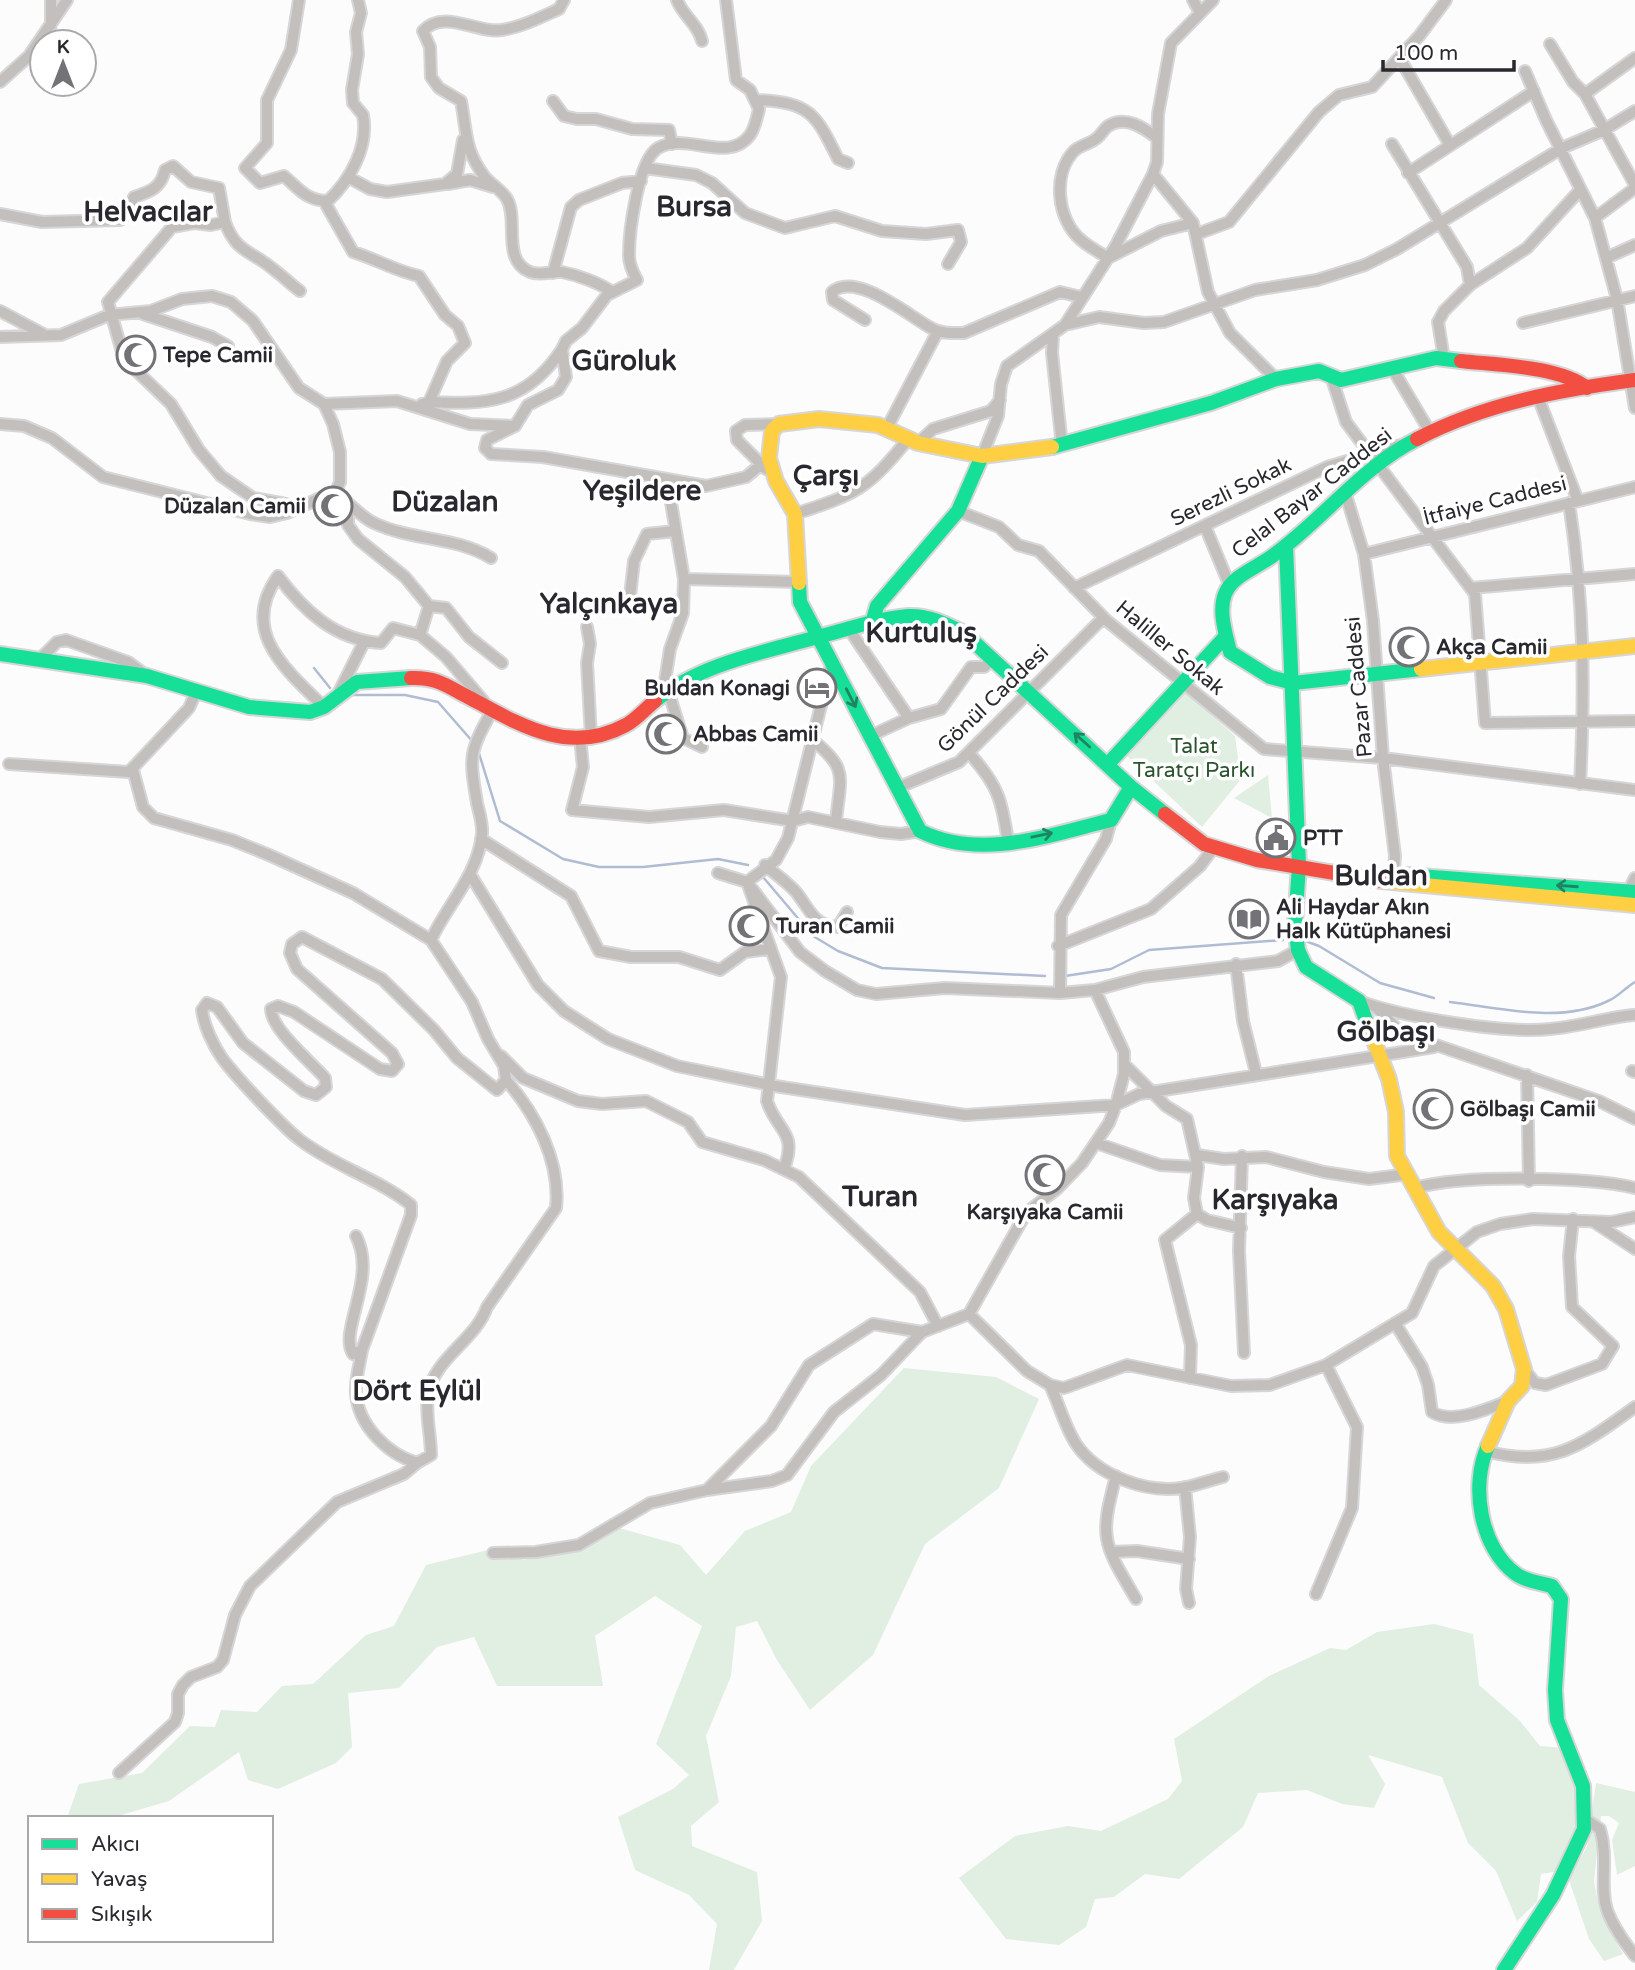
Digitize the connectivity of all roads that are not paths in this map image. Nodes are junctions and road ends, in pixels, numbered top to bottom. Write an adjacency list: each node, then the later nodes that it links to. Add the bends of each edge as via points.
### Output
1 (51, 0): 12 (street)
2 (67, 0): 12 (street)
3 (299, 0): 41 (street, via 291,50 267,100 267,143 245,168 260,183 284,176 303,195)
4 (358, 0): 35 (street, via 361,13 352,90 353,103 365,125)
5 (564, 0): 25 (street, via 559,9 501,30 447,21 424,31 430,47 431,78 461,101)
6 (677, 0): 13 (street)
7 (726, 0): 21 (street, via 736,80)
8 (1193, 0): 11 (street)
9 (1213, 0): 11 (street)
10 (1446, 0): 16 (street)
11 (1200, 13): 26 (street, via 1171,43)
12 (51, 25): 18 (street, via 29,56)
13 (702, 41)
14 (1550, 44): 20 (street)
15 (1635, 58): 20 (street)
16 (1398, 60): 29 (street); 46 (street, via 1372,87 1339,95 1319,112 1229,222)
17 (1525, 71): 19 (street)
18 (0, 82)
19 (1534, 91): 29 (street); 30 (street)
20 (1585, 94): 24 (street)
21 (757, 100): 27 (street, via 759,109 750,135 737,144 721,149); 31 (street, via 799,104 818,120 838,159)
22 (553, 101): 27 (street, via 564,116 632,129 669,130)
23 (1635, 111): 24 (street)
24 (1604, 130): 30 (street); 38 (street)
25 (464, 136): 37 (street, via 461,164); 39 (street, via 474,162)
26 (1157, 138): 34 (street); 48 (street, via 1140,125 1109,126 1066,161 1059,197 1070,227 1079,239)
27 (672, 144): 32 (street, via 655,149)
28 (1392, 144): 33 (street)
29 (1450, 145): 33 (street)
30 (1562, 148): 40 (street); 45 (street)
31 (848, 163)
32 (645, 168): 36 (street); 50 (street, via 696,174 745,213 785,228 835,216 882,231 926,234 958,230 961,242)
33 (1408, 173): 45 (street)
34 (1153, 174): 46 (street); 48 (street)
35 (348, 177): 37 (street, via 370,190 387,192); 41 (street)
36 (641, 181): 51 (street, via 622,183 579,200 571,208); 54 (street, via 632,206 629,256 637,280)
37 (445, 184): 39 (street, via 470,180)
38 (1635, 187): 43 (street)
39 (497, 190): 51 (street, via 507,199 516,258 532,273)
40 (1580, 190): 43 (street); 52 (street, via 1527,248)
41 (324, 201): 79 (street, via 353,252 418,276 458,327 465,343 447,361)
42 (0, 214): 44 (street, via 42,222 120,220 134,197 153,191 165,170 173,166 191,182 219,188)
43 (1595, 218): 49 (street)
44 (225, 222): 53 (street, via 244,252); 61 (street, via 172,227 107,302)
45 (1439, 224): 52 (street, via 1466,267); 58 (street, via 1364,265)
46 (1195, 229): 48 (street, via 1161,231); 58 (street)
47 (1635, 246): 49 (street)
48 (1108, 258): 56 (street)
49 (1606, 258): 57 (street)
50 (948, 264)
51 (553, 273): 54 (street)
52 (1469, 285): 71 (street, via 1438,322)
53 (300, 291)
54 (612, 292): 70 (street)
55 (1635, 296): 57 (street)
56 (1081, 297): 64 (street); 65 (street, via 1060,292 964,333)
57 (1617, 299): 63 (street); 75 (street)
58 (1214, 304): 64 (street, via 1164,322 1099,317); 74 (street, via 1230,333)
59 (0, 311): 66 (street)
60 (141, 312): 61 (street); 69 (street); 80 (street, via 182,299 212,296 231,302 253,321 299,388)
61 (109, 315): 66 (street, via 61,335); 99 (street, via 124,359 171,404 221,476 253,498 284,503)
62 (865, 320): 65 (street, via 833,300 832,292 853,286 904,309)
63 (1523, 323)
64 (1065, 325): 67 (street)
65 (938, 331): 86 (street)
66 (46, 335): 68 (street)
67 (1053, 335): 78 (street, via 1007,366); 89 (street)
68 (0, 337)
69 (228, 346)
70 (562, 349): 79 (street, via 548,370 493,402); 85 (street, via 566,377 558,390 528,405)
71 (1444, 359): 72 (street); 76 (street, via 1529,369 1577,380)
72 (1392, 368): 73 (street, via 1341,380); 87 (street)
73 (1331, 376): 74 (street, via 1319,371); 91 (street, via 1346,422)
74 (1276, 379): 89 (street)
75 (1633, 380): 76 (street, Celal Bayar Caddesi); 82 (street)
76 (1587, 388): 77 (street, Celal Bayar Caddesi)
77 (1538, 397): 87 (street, Celal Bayar Caddesi, via 1486,409); 97 (street)
78 (1000, 400): 88 (street, via 992,411 933,429); 90 (street)
79 (429, 402): 81 (street)
80 (324, 404): 81 (street, via 397,401); 95 (street, via 340,452 340,482)
81 (416, 407): 85 (street, via 470,424)
82 (1635, 408)
83 (0, 424): 99 (street, via 24,426 52,438 103,477 124,484 250,514 270,516)
84 (779, 424): 86 (street, via 819,419); 92 (street, via 772,431); 92 (street, via 745,425 736,431 737,440)
85 (515, 426): 93 (street, via 486,440 485,448 491,454 543,457)
86 (887, 428): 88 (street)
87 (1430, 432): 91 (street, Celal Bayar Caddesi)
88 (913, 441): 90 (street); 101 (street, via 852,495)
89 (1062, 446): 90 (street)
90 (982, 456): 100 (street)
91 (1374, 459): 96 (street, Celal Bayar Caddesi); 102 (street, Serezli Sokak, via 1327,467); 104 (street)
92 (766, 461): 93 (street, via 731,483 706,486); 101 (street)
93 (667, 479): 103 (street)
94 (1635, 487): 97 (street, İtfaiye Caddesi)
95 (335, 491): 98 (street); 99 (street)
96 (1345, 492): 105 (street, Celal Bayar Caddesi); 106 (street, Pazar Caddesi)
97 (1574, 502): 104 (street, İtfaiye Caddesi); 110 (street)
98 (348, 503): 107 (street, via 371,522 460,544); 116 (street, via 348,525 358,539 405,577)
99 (292, 510)
100 (958, 510): 113 (street, Haliller Sokak, via 999,527 1018,545 1039,551); 118 (street, via 877,606)
101 (795, 514): 111 (street)
102 (1205, 526): 112 (street); 113 (street, Serezli Sokak)
103 (675, 531): 109 (street); 115 (street, via 647,534 638,547)
104 (1430, 537): 106 (street, İtfaiye Caddesi); 114 (street)
105 (1286, 546): 112 (street, Celal Bayar Caddesi); 136 (street)
106 (1364, 554): 133 (street, Pazar Caddesi)
107 (491, 558)
108 (1635, 574): 110 (street)
109 (684, 579): 111 (street); 137 (street, via 683,612 665,681)
110 (1581, 579): 114 (street); 126 (street)
111 (797, 582): 122 (street, via 800,602)
112 (1229, 584): 123 (street, Celal Bayar Caddesi, via 1222,595)
113 (1074, 587): 117 (street, Haliller Sokak)
114 (1471, 588): 131 (street)
115 (631, 596)
116 (429, 606): 121 (street); 132 (street, via 446,608 469,637)
117 (1103, 618): 135 (street, Haliller Sokak); 139 (street, Gönül Caddesi)
118 (872, 623): 120 (street); 128 (street, via 910,617 937,619 964,633)
119 (587, 627): 147 (street)
120 (849, 629): 122 (street); 143 (street)
121 (420, 635): 124 (street, via 393,628 381,643); 142 (street, via 446,657)
122 (822, 636): 129 (street); 137 (street, via 746,657)
123 (1226, 636): 135 (street); 136 (street, via 1230,652 1250,667)
124 (364, 642): 140 (street); 141 (street, via 317,620 298,604 278,576 270,587 262,611 265,637)
125 (1635, 646): 126 (street)
126 (1584, 650): 131 (street); 144 (street)
127 (0, 654): 130 (street)
128 (993, 659): 139 (street); 143 (street, via 984,667 971,667 941,709)
129 (832, 661): 146 (street, one-way to 146); 148 (street)
130 (38, 662): 134 (street); 134 (street, via 57,642 66,640 128,662)
131 (1481, 662): 133 (street); 144 (street, via 1485,723)
132 (502, 663)
133 (1376, 675): 136 (street); 152 (street, Pazar Caddesi)
134 (147, 676): 138 (street)
135 (1182, 683): 151 (street, Haliller Sokak, via 1264,749); 153 (street)
136 (1293, 683): 151 (street)
137 (669, 689): 147 (street, via 626,725); 149 (street, via 683,738)
138 (196, 692): 141 (street, via 249,707 310,712); 155 (street, via 189,708)
139 (1030, 692): 150 (street, Gönül Caddesi); 153 (street, one-way to 139)
140 (336, 697): 141 (street); 142 (street, via 357,682 432,677)
141 (324, 707)
142 (492, 712): 147 (street, via 559,739); 164 (street, via 474,744 470,762)
143 (909, 718): 146 (street)
144 (1584, 721): 145 (street); 156 (street)
145 (1635, 721)
146 (870, 736): 158 (street)
147 (586, 737): 161 (street, via 572,810 649,817 724,810)
148 (810, 738): 161 (street); 162 (street, via 833,756 839,768)
149 (702, 747)
150 (969, 753): 158 (street, Gönül Caddesi, via 947,769); 165 (street, via 996,786)
151 (1292, 753): 152 (street, Haliller Sokak); 168 (street)
152 (1383, 758): 156 (street, Haliller Sokak); 171 (street, Pazar Caddesi)
153 (1108, 764): 157 (street)
154 (9, 765): 155 (street, via 111,774)
155 (133, 770): 175 (street, via 144,807 154,818 269,855 353,893)
156 (1580, 784): 159 (street, Haliller Sokak)
157 (1131, 787): 160 (street); 166 (street, via 1203,844)
158 (897, 788): 163 (street)
159 (1635, 790)
160 (1111, 820): 165 (street, one-way to 160); 176 (street, via 1106,839 1061,915)
161 (793, 821): 162 (street, via 808,817); 167 (street, via 776,860)
162 (836, 822): 163 (street, via 880,832)
163 (920, 831): 165 (street, via 934,841 957,845)
164 (481, 839): 170 (street); 177 (street, via 571,896 599,951 631,957 679,957 720,970 745,953)
165 (1008, 842)
166 (1214, 847): 168 (street); 176 (street, via 1200,866 1151,909)
167 (765, 865): 172 (street); 174 (street, via 795,892 812,917 827,927 838,927)
168 (1299, 866): 171 (street); 178 (street)
169 (718, 873): 172 (street)
170 (470, 874): 175 (street); 192 (street, via 538,985 564,1011 608,1039 677,1066)
171 (1394, 881): 173 (street, via 1406,875)
172 (747, 882): 177 (street); 181 (street, via 800,952 857,990 876,994 945,988)
173 (1631, 894)
174 (847, 912)
175 (430, 940): 185 (street, via 472,1002)
176 (1058, 946): 181 (street)
177 (771, 949): 192 (street, via 781,977)
178 (1298, 950): 179 (street, via 1278,961); 182 (street, via 1306,967)
179 (1236, 964): 180 (street, via 1143,977); 189 (street)
180 (1095, 990): 181 (street); 188 (street, via 1124,1052)
181 (1060, 993)
182 (1359, 1001): 183 (street); 187 (street)
183 (1377, 1008): 184 (street, via 1503,1028 1546,1030); 186 (street, via 1401,1033)
184 (1635, 1015)
185 (492, 1047): 191 (street, via 504,1066); 199 (street, via 523,1077 578,1101 646,1101 688,1122 702,1142)
186 (1434, 1047): 187 (street); 190 (street)
187 (1381, 1054): 189 (street); 200 (street, via 1395,1112 1397,1156)
188 (1124, 1064): 193 (street); 194 (street)
189 (1256, 1073): 193 (street)
190 (1527, 1075): 195 (street); 201 (street)
191 (506, 1080): 215 (street, via 497,1090 457,1058 382,979 302,937 292,944 290,953 297,969 392,1053 398,1064 391,1071 380,1069 293,1012 278,1006 271,1009 278,1028 325,1077 326,1087 316,1096 243,1043 217,1007 207,1003 202,1010 222,1058 299,1139 411,1205); 224 (street, via 528,1105 548,1155 558,1191 556,1208 487,1307 482,1322 434,1374 428,1395 432,1455)
192 (767, 1084): 194 (street, via 965,1115); 199 (street, via 772,1115 789,1138 791,1150)
193 (1152, 1093): 194 (street); 198 (street, via 1187,1119)
194 (1116, 1105): 196 (street)
195 (1635, 1119)
196 (1096, 1143): 198 (street, via 1160,1165); 211 (street, via 1057,1189 1026,1213)
197 (1242, 1156): 198 (street); 200 (street, via 1368,1179); 207 (street)
198 (1198, 1161): 203 (street)
199 (784, 1168): 213 (street, via 920,1292)
200 (1412, 1181): 201 (street); 209 (street, via 1439,1231)
201 (1530, 1181): 202 (street)
202 (1635, 1188)
203 (1196, 1214): 207 (street); 219 (street, via 1165,1240 1191,1345)
204 (1635, 1217): 206 (street, via 1611,1222)
205 (1573, 1219): 206 (street); 209 (street, via 1500,1224 1478,1232); 218 (street, via 1569,1256 1572,1307 1614,1346 1602,1364 1546,1385 1535,1383)
206 (1590, 1219): 210 (street)
207 (1241, 1228): 216 (street)
208 (356, 1236): 215 (street, via 364,1252 364,1273 349,1349 353,1354)
209 (1455, 1249): 212 (street, via 1434,1266 1412,1313); 218 (street, via 1493,1286 1506,1309)
210 (1635, 1249)
211 (969, 1314): 213 (street); 220 (street, via 1027,1371)
212 (1395, 1323): 217 (street); 221 (street, via 1422,1367 1432,1412 1439,1417 1459,1416)
213 (938, 1326): 214 (street)
214 (922, 1332): 228 (street, via 881,1375 834,1412 786,1475); 228 (street, via 873,1324 809,1365 771,1426)
215 (362, 1350): 224 (street, via 356,1394 363,1418 376,1439)
216 (1244, 1353)
217 (1326, 1365): 219 (street, via 1270,1385 1231,1386); 232 (street, via 1357,1427 1352,1508)
218 (1524, 1369): 221 (street, via 1522,1385)
219 (1191, 1378): 220 (street, via 1127,1365 1064,1388)
220 (1050, 1385): 225 (street, via 1086,1458)
221 (1508, 1401): 223 (street)
222 (1635, 1407): 223 (street, via 1567,1452 1513,1458)
223 (1485, 1451): 236 (street, via 1478,1485 1479,1510 1501,1563 1519,1577 1552,1586 1561,1599 1557,1720 1583,1786)
224 (417, 1463): 235 (street, via 404,1474 337,1502 250,1586 235,1615 223,1660 186,1680 178,1694 175,1722)
225 (1116, 1476): 227 (street, via 1137,1485); 229 (street, via 1104,1517)
226 (1223, 1477): 227 (street)
227 (1185, 1487): 231 (street)
228 (708, 1490): 230 (street, via 650,1503 579,1545)
229 (1111, 1552): 231 (street, via 1137,1550); 233 (street)
230 (493, 1553)
231 (1189, 1559): 234 (street)
232 (1316, 1594)
233 (1136, 1598)
234 (1189, 1603)
235 (119, 1773)
236 (1584, 1818): 237 (street, via 1600,1829 1606,1908); 238 (street, via 1584,1829 1553,1895)
237 (1635, 1956)
238 (1504, 1970)

